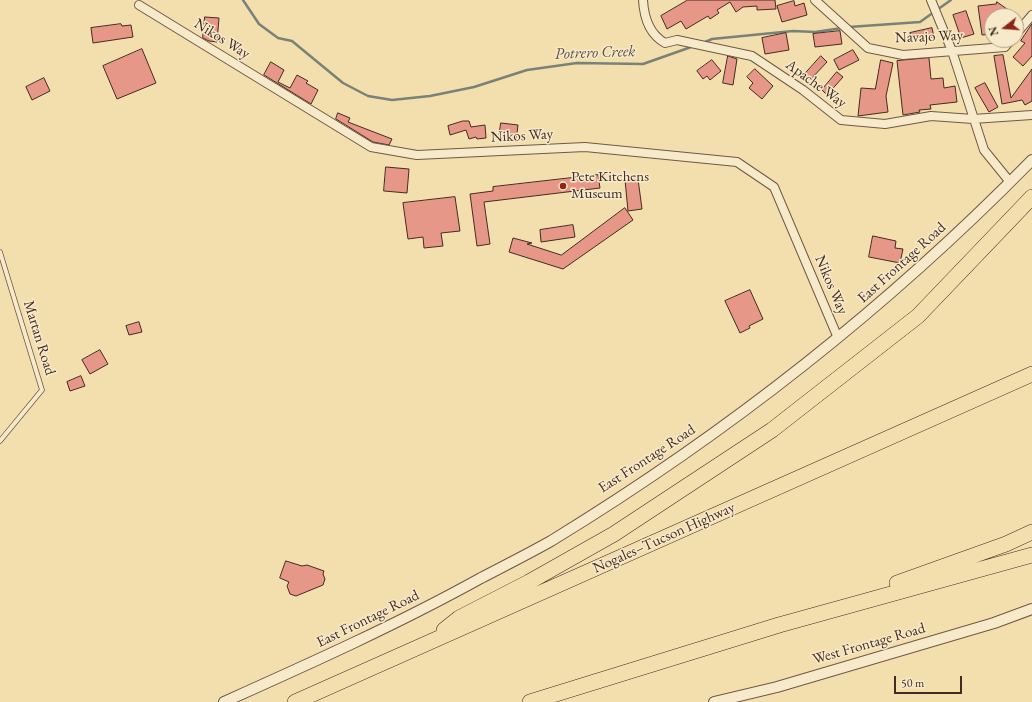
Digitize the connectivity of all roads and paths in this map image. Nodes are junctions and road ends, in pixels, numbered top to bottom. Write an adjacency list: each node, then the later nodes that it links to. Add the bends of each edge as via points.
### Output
1 (643, 0): 10 (street, Apache Way, via 650,30 665,43 677,40 752,56 803,90 840,120 885,124 931,116)
2 (815, 0): 8 (street, Navajo Way, via 868,48 904,55)
3 (931, 0): 8 (street)
4 (139, 5): 15 (street, Nikos Way, via 371,147 417,155 584,147 737,162 774,187)
5 (1032, 15): 6 (street)
6 (1024, 24)
7 (992, 48): 8 (street, Navajo Way)
8 (952, 51): 10 (street)
9 (1032, 115): 10 (street, Apache Way)
10 (973, 119): 12 (street, via 984,150)
11 (1032, 160): 12 (street, East Frontage Road)
12 (1010, 182): 15 (street, East Frontage Road, via 920,268)
13 (1032, 197): 22 (highway, via 918,316 772,430 614,534 459,618)
14 (0, 252): 17 (lane, Martan Road, via 42,390)
15 (838, 338): 23 (street, East Frontage Road, via 703,441 550,542 416,614)
16 (1032, 374): 22 (highway, Nogales–Tucson Highway)
17 (0, 441)
18 (1032, 532): 21 (highway, via 993,549)
19 (1032, 555): 21 (highway)
20 (1032, 609): 26 (street, West Frontage Road, via 994,623 777,687)
21 (780, 625): 25 (highway)
22 (426, 644): 24 (highway, Nogales–Tucson Highway)
23 (224, 702)
24 (295, 702)
25 (530, 702)
26 (714, 702)

